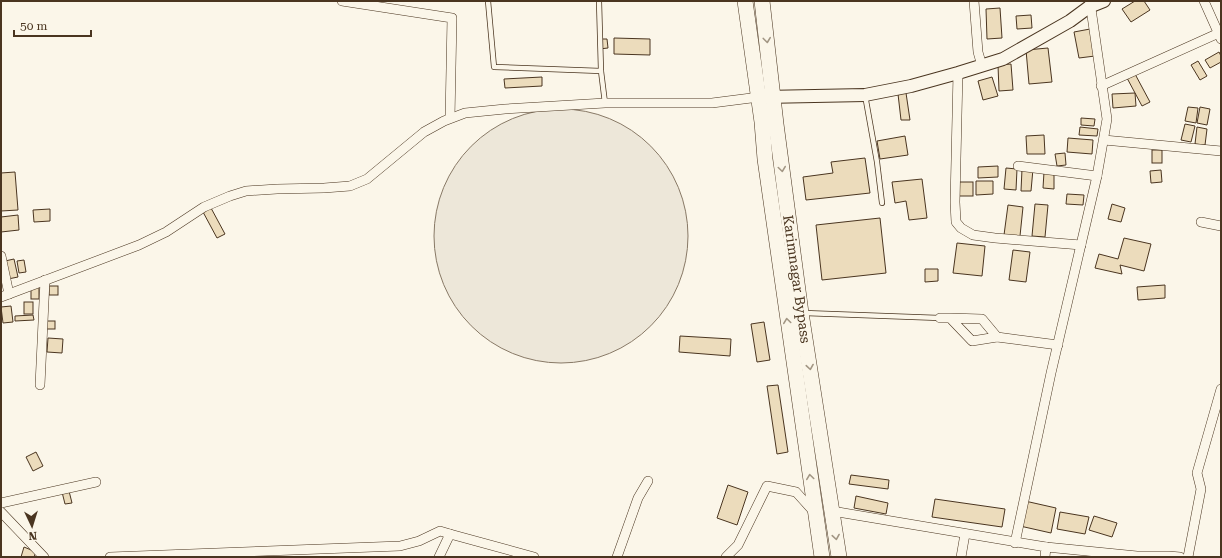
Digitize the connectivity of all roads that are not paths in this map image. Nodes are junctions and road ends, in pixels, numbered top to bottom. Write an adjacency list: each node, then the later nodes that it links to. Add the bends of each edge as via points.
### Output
1 (342, 1): 18 (street, via 452,18)
2 (488, 1): 12 (lane, via 494,67)
3 (599, 1): 12 (lane)
4 (745, 1): 16 (highway, Karimnagar Bypass)
5 (762, 1): 16 (highway, Karimnagar Bypass, one-way to 16)
6 (974, 1): 11 (street, via 978,52)
7 (1104, 1): 9 (street)
8 (1204, 1): 10 (street)
9 (1089, 4): 11 (street, via 1070,21 1002,59); 14 (street)
10 (1220, 35): 14 (street)
11 (982, 66): 13 (street)
12 (601, 71): 17 (lane)
13 (958, 73): 15 (street); 26 (street, via 956,222 973,235)
14 (1101, 86): 19 (street, via 1107,119)
15 (866, 95): 16 (street); 23 (lane, via 878,162)
16 (766, 97): 17 (street, via 712,103); 30 (highway, Karimnagar Bypass, one-way to 30); 41 (highway, Karimnagar Bypass, one-way to 16, via 765,159 762,122)
17 (605, 103): 18 (street, via 505,109 465,113)
18 (450, 118): 28 (street, via 424,132 367,179 350,186 246,191 204,207 166,232 139,244)
19 (1104, 140): 20 (street); 22 (street)
20 (1221, 151)
21 (1018, 166): 22 (street)
22 (1097, 176): 26 (street)
23 (882, 203)
24 (1201, 222): 25 (street)
25 (1221, 226)
26 (1081, 245): 33 (street)
27 (1, 256): 29 (street)
28 (45, 280): 29 (street); 34 (street)
29 (5, 295)
30 (801, 313): 31 (lane); 39 (highway, Karimnagar Bypass, one-way to 39)
31 (945, 318): 32 (street, via 982,319); 32 (street, via 972,341)
32 (997, 336): 33 (street)
33 (1058, 345): 44 (street)
34 (40, 385)
35 (1221, 389): 58 (street, via 1197,473 1201,489)
36 (648, 481): 51 (street, via 638,498)
37 (96, 482): 38 (street)
38 (1, 503)
39 (832, 511): 43 (street); 54 (highway, Karimnagar Bypass, one-way to 54)
40 (1, 512): 47 (street)
41 (815, 513): 52 (street, via 796,492 767,486 738,545); 53 (highway, Karimnagar Bypass)
42 (450, 534): 48 (street, via 440,531 400,546); 49 (street); 50 (street)
43 (965, 534): 44 (street); 55 (street)
44 (1015, 543): 45 (street)
45 (1046, 547): 46 (street, via 1125,555); 56 (street)
46 (1168, 556): 57 (street)
47 (44, 557)
48 (110, 557)
49 (439, 557)
50 (534, 557)
51 (617, 557)
52 (726, 557)
53 (822, 557)
54 (839, 557)
55 (961, 557)
56 (1045, 557)
57 (1180, 557)
58 (1188, 557)

